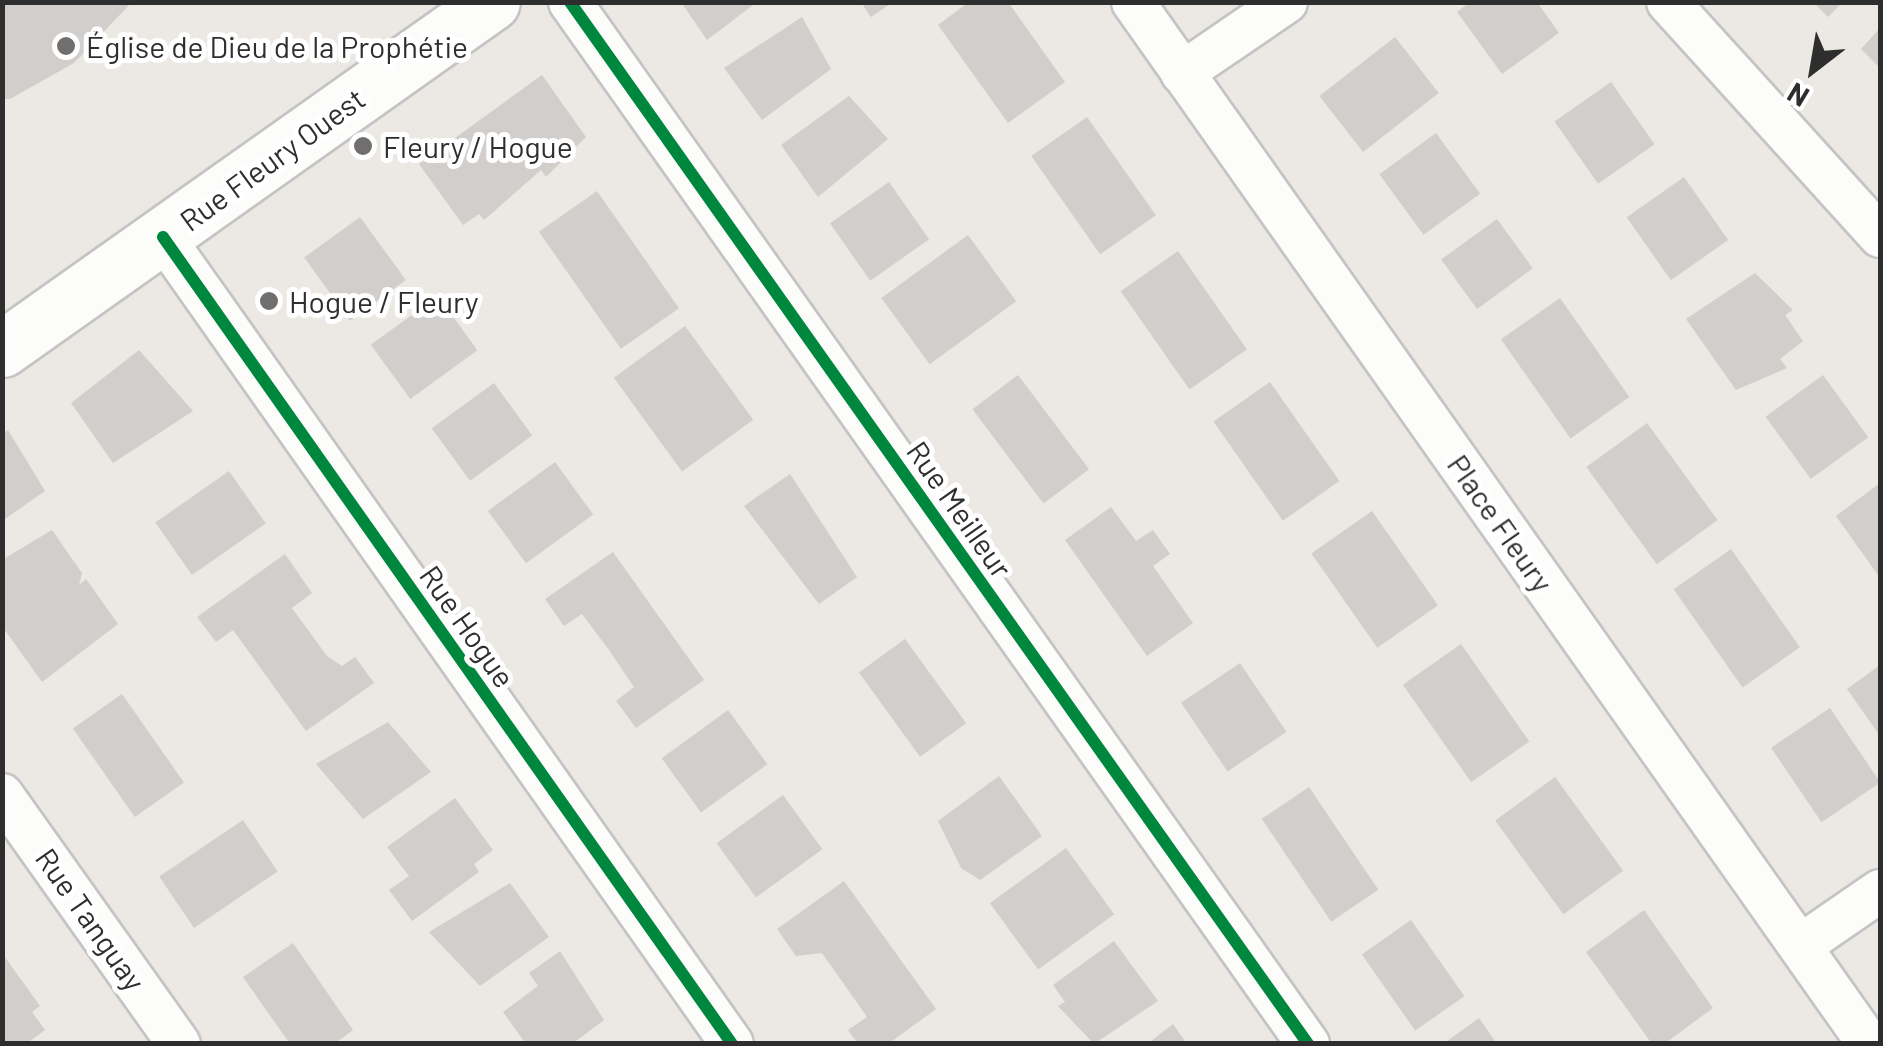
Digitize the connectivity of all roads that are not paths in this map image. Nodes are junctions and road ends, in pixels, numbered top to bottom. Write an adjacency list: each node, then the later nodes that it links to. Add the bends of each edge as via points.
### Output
1 (492, 2): 8 (street, Rue Fleury Ouest)
2 (570, 2): 15 (street, Rue Meilleur)
3 (1133, 2): 6 (street, Place Fleury)
4 (1286, 2): 6 (street)
5 (1668, 2): 7 (street)
6 (1182, 73): 12 (street, Place Fleury)
7 (1880, 236)
8 (163, 237): 9 (street, Rue Fleury Ouest); 14 (street, Rue Hogue)
9 (3, 348)
10 (2, 794): 13 (street, Rue Tanguay)
11 (1880, 890): 12 (street)
12 (1800, 946): 16 (street, Place Fleury)
13 (178, 1044)
14 (732, 1044)
15 (1308, 1044)
16 (1869, 1044)

